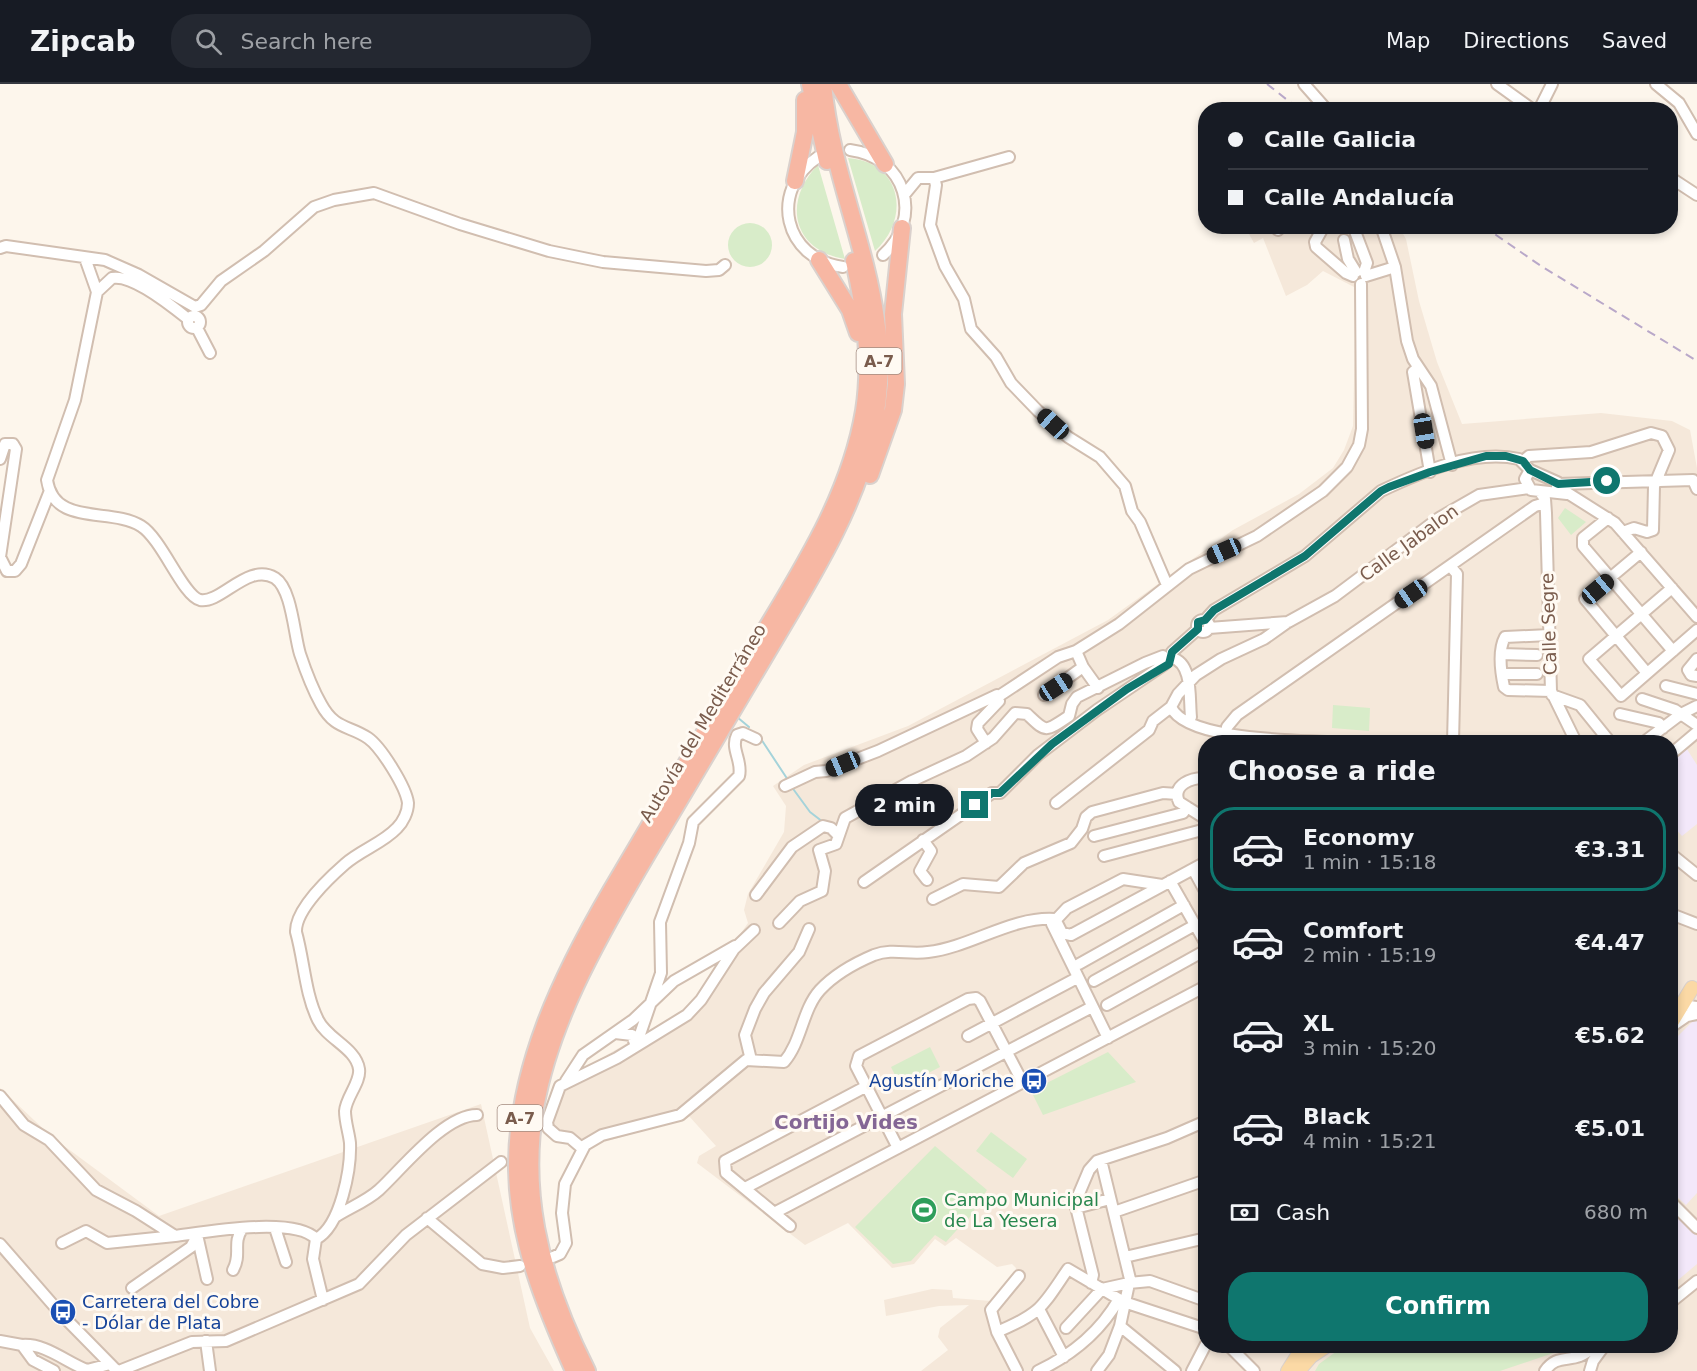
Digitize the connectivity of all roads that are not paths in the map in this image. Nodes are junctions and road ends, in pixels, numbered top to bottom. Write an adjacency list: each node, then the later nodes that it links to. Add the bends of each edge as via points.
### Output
1 (804, 84): 22 (highway, via 805,132)
2 (810, 84): 48 (highway, Autovía del Mediterráneo / A-7, via 859,283 867,338 864,411)
3 (822, 84): 55 (highway, Autovía del Mediterráneo / A-7, via 872,288 879,361 876,411 865,460)
4 (838, 84): 20 (highway)
5 (1304, 84): 10 (street)
6 (1497, 84): 11 (street)
7 (1552, 84): 12 (street)
8 (1656, 84): 13 (street)
9 (1667, 84): 15 (street)
10 (1320, 102)
11 (1522, 102)
12 (1543, 102)
13 (1677, 102)
14 (1678, 103): 16 (street)
15 (1697, 120)
16 (1697, 134)
17 (850, 150): 20 (street, via 866,153)
18 (818, 157): 22 (street, via 804,167)
19 (1009, 157): 21 (street)
20 (885, 164): 24 (street)
21 (934, 178): 24 (street, via 918,178); 60 (street, via 930,225 945,266 964,299 971,329 996,357 1011,383 1038,411 1068,438 1100,457 1125,486 1132,511)
22 (795, 181): 34 (street, via 788,205 792,229 800,244)
23 (1678, 183): 25 (street)
24 (904, 195): 26 (street)
25 (1697, 195)
26 (902, 228): 32 (street); 55 (highway, via 893,314 893,410 860,497)
27 (1320, 234): 38 (street, via 1315,242 1317,249)
28 (1356, 234): 38 (street, via 1366,263)
29 (1384, 234): 37 (street)
30 (1344, 240): 38 (street, via 1348,260)
31 (0, 248): 33 (street)
32 (883, 255)
33 (90, 259): 39 (street); 40 (street); 41 (street, via 105,260 129,270 191,307)
34 (819, 260): 36 (street); 48 (highway, via 850,310 858,337 861,373)
35 (725, 265): 41 (street, via 706,271 603,262 549,251 374,193 314,207 264,251 221,281)
36 (843, 267)
37 (1395, 267): 38 (street); 44 (street, via 1407,341)
38 (1360, 276): 60 (street, via 1362,429 1359,445 1347,467 1323,491 1257,536 1204,560)
39 (109, 280): 40 (street); 42 (street, via 125,278)
40 (97, 292): 53 (street, via 75,400 47,480)
41 (203, 303): 42 (street)
42 (194, 321): 43 (street)
43 (210, 354)
44 (1418, 368): 46 (street, via 1431,386); 49 (street, via 1413,372)
45 (0, 459): 53 (street, via 5,444 13,444 16,450 0,557 7,571 15,571 21,564)
46 (1452, 465): 47 (street, via 1496,456); 49 (street)
47 (1527, 466): 50 (street, via 1529,456 1591,452 1652,433 1662,436 1669,450); 52 (street); 52 (street, Calle Segre, via 1525,479)
48 (850, 470): 65 (highway, Autovía del Mediterráneo / A-7)
49 (1430, 472): 66 (street, via 1381,491 1305,556 1214,610)
50 (1656, 479): 51 (street, Calle Jabalon); 52 (street, Calle Jabalon); 56 (street, via 1653,530 1634,528)
51 (1695, 484)
52 (1553, 492): 54 (street); 58 (street); 64 (street, Calle Jabalon, via 1485,494 1455,508 1335,596); 68 (street, Calle Segre)
53 (49, 493): 177 (street, via 76,513 128,520 141,526 190,594 200,600 262,574 277,579 286,592 299,652 323,708 335,722 378,747 406,797 407,812 398,828 345,864 300,912 296,925 319,1023 359,1067 347,1097 350,1162)
54 (1608, 518): 56 (street); 59 (street, via 1582,542)
55 (839, 524): 65 (highway, Autovía del Mediterráneo / A-7)
56 (1623, 532): 57 (street)
57 (1641, 552): 59 (street); 61 (street)
58 (1450, 566): 97 (street, via 1237,715); 99 (street, via 1457,574)
59 (1610, 578): 62 (street); 69 (street, via 1585,599)
60 (1167, 585): 70 (street, via 1119,624)
61 (1672, 588): 62 (street); 63 (street)
62 (1641, 614): 69 (street); 71 (street)
63 (1697, 617)
64 (1292, 619): 66 (street); 81 (street, Calle Jabalon)
65 (779, 620): 122 (highway, Autovía del Mediterráneo / A-7)
66 (1204, 626): 74 (street)
67 (1697, 630): 71 (street)
68 (1548, 635): 72 (street, via 1507,636); 84 (street, Calle Segre)
69 (1616, 636): 77 (street); 77 (street, via 1589,659 1621,696)
70 (1076, 651): 76 (street); 87 (street, via 1058,657)
71 (1673, 651): 77 (street)
72 (1502, 654): 73 (street); 78 (street)
73 (1537, 655)
74 (1168, 658): 81 (street, via 1186,666); 83 (street, via 1145,663); 115 (street, via 1038,755 1000,793 992,793)
75 (1697, 659): 80 (street, via 1688,670)
76 (1083, 667): 83 (street); 86 (street)
77 (1647, 673)
78 (1502, 674): 79 (street); 84 (street, via 1508,690)
79 (1537, 674)
80 (1697, 676)
81 (1186, 684): 90 (street); 93 (street)
82 (1666, 686): 85 (street)
83 (1098, 688): 104 (street, via 1077,698 1069,717 1047,729 1037,727 1027,714 1015,713)
84 (1552, 693): 100 (street, Calle Segre); 101 (street, via 1580,705)
85 (1697, 694)
86 (1044, 695)
87 (999, 696): 104 (street, via 999,701 978,723 977,729); 107 (street, via 878,751)
88 (1642, 699): 92 (street)
89 (1697, 706): 92 (street)
90 (1171, 707): 97 (street, via 1181,721); 109 (street, via 1149,730)
91 (1620, 714): 95 (street, via 1659,723)
92 (1681, 714): 94 (street); 95 (street)
93 (1191, 717)
94 (1697, 725)
95 (1664, 728): 102 (street)
96 (1697, 732): 105 (street)
97 (1226, 734): 98 (street)
98 (1238, 735)
99 (1453, 735)
100 (1573, 735)
101 (1604, 735)
102 (1654, 735)
103 (756, 739): 147 (street, via 743,733 737,735 734,746 739,776 693,822 660,921 660,973)
104 (986, 743): 114 (street, via 848,816 843,820)
105 (1678, 748)
106 (1198, 779): 108 (street, via 1188,780)
107 (785, 786)
108 (1177, 794): 110 (street, via 1179,802); 127 (street, via 1163,793 1092,812 1071,843 1024,862 999,886 963,884)
109 (1056, 803)
110 (1187, 807): 111 (street); 113 (street, via 1183,813)
111 (1198, 814)
112 (1198, 831): 116 (street)
113 (1094, 836)
114 (841, 840): 126 (street, via 831,828 823,826 797,842); 131 (street, via 819,850 825,871 822,891 800,901)
115 (923, 840): 123 (street, via 931,851 920,870); 124 (street)
116 (1104, 856)
117 (1678, 860): 120 (street)
118 (1198, 866): 119 (street)
119 (1193, 869): 121 (street); 125 (street)
120 (1697, 875)
121 (1198, 878)
122 (625, 880): 227 (highway, Autovía del Mediterráneo / A-7, via 580,946 548,1016 530,1070 519,1125 517,1181 524,1234 544,1303); 228 (highway, Autovía del Mediterráneo / A-7, via 562,1014 545,1062 531,1136 531,1198 542,1257 560,1312)
123 (927, 880)
124 (864, 882)
125 (1166, 883): 128 (street); 130 (street, via 1123,879 1067,908); 130 (street, via 1071,935 1062,933)
126 (756, 895)
127 (933, 899)
128 (1184, 905): 133 (street); 139 (street)
129 (1678, 917): 132 (street)
130 (1055, 919): 140 (street, via 1052,928); 158 (street, via 1022,922 927,952 895,950 852,966 820,990 784,1062)
131 (779, 923)
132 (1697, 924)
133 (1195, 925): 136 (street); 141 (street)
134 (809, 928): 158 (street, via 799,952 754,1009 745,1035)
135 (754, 930): 137 (street)
136 (1198, 930)
137 (738, 945): 147 (street, via 675,981); 156 (street, via 687,1015)
138 (1198, 954): 145 (street)
139 (1079, 964)
140 (1077, 978): 149 (street); 152 (street)
141 (1094, 981)
142 (1694, 985): 144 (main road); 146 (street)
143 (1198, 990): 155 (street)
144 (1678, 1002)
145 (1107, 1005)
146 (1697, 1005): 148 (street)
147 (649, 1006): 153 (street); 156 (street)
148 (1678, 1006)
149 (1092, 1007): 155 (street); 157 (street)
150 (1697, 1014): 151 (street)
151 (1678, 1021)
152 (992, 1024): 154 (street); 157 (street); 161 (street, via 981,1003 971,998 860,1056 856,1066)
153 (615, 1033): 156 (street, via 632,1035); 159 (street, via 583,1055)
154 (968, 1036)
155 (1108, 1038): 160 (street)
156 (636, 1046): 159 (street)
157 (1006, 1053): 160 (street); 164 (street)
158 (751, 1060): 167 (street, via 739,1065 680,1115 602,1135 590,1140)
159 (566, 1081): 167 (street, via 555,1094 547,1125 553,1134 570,1138)
160 (1023, 1083): 166 (street)
161 (867, 1086): 164 (street); 171 (street, via 728,1158 724,1170)
162 (0, 1096): 179 (street, via 24,1125 49,1140 96,1190)
163 (477, 1115): 177 (street, via 452,1124 394,1171 378,1191)
164 (883, 1117): 166 (street); 171 (street)
165 (1198, 1124): 168 (street)
166 (898, 1148): 175 (street)
167 (583, 1149): 191 (street, via 565,1184 562,1213 566,1243 560,1254)
168 (1101, 1160): 172 (street); 173 (street, via 1082,1182)
169 (501, 1162): 178 (street)
170 (1198, 1183): 176 (street)
171 (745, 1188): 175 (street)
172 (1110, 1199): 173 (street); 176 (street)
173 (1076, 1208): 199 (street)
174 (1678, 1209): 182 (street)
175 (776, 1212): 180 (street)
176 (1114, 1212): 192 (street)
177 (335, 1217): 187 (street)
178 (427, 1218): 194 (street, via 482,1264 503,1269); 205 (street, via 358,1284)
179 (151, 1220): 184 (street); 186 (street, via 155,1227)
180 (790, 1226)
181 (275, 1228): 183 (street); 187 (street, via 298,1227); 193 (street)
182 (1697, 1228)
183 (242, 1229): 185 (street); 195 (street, via 236,1240 239,1260)
184 (175, 1236): 185 (street); 186 (street)
185 (199, 1236): 197 (street); 201 (street, via 191,1247)
186 (151, 1238): 189 (street, via 107,1243 86,1231)
187 (316, 1239): 205 (street, via 313,1259)
188 (1198, 1240): 192 (street)
189 (62, 1243)
190 (0, 1244): 223 (street)
191 (553, 1257)
192 (1125, 1257): 200 (street)
193 (286, 1262)
194 (520, 1266)
195 (233, 1270)
196 (1019, 1276): 211 (street, via 991,1310)
197 (207, 1279)
198 (1697, 1281): 203 (street)
199 (1091, 1282): 202 (street); 207 (street, via 1068,1269)
200 (1129, 1283): 202 (street); 204 (street, via 1150,1281); 206 (street)
201 (132, 1288)
202 (1102, 1289): 206 (street); 210 (street)
203 (1678, 1296)
204 (1198, 1298)
205 (323, 1300): 213 (street, via 226,1341)
206 (1121, 1300): 208 (street); 209 (street); 221 (street, via 1090,1337)
207 (1040, 1311): 211 (street); 221 (street)
208 (1120, 1326): 231 (street, via 1109,1355); 232 (street)
209 (1198, 1326)
210 (1066, 1328)
211 (997, 1332): 229 (street)
212 (0, 1341): 214 (street)
213 (206, 1341): 223 (street, via 192,1342); 226 (street)
214 (22, 1346): 223 (street, via 30,1344 49,1351 87,1370); 225 (street, via 33,1360)
215 (1201, 1353): 233 (street)
216 (1236, 1353): 234 (street)
217 (1300, 1353): 235 (main road)
218 (1316, 1353): 236 (main road)
219 (1582, 1353): 222 (street)
220 (1599, 1353): 237 (street)
221 (1064, 1357): 230 (street)
222 (1570, 1357): 224 (street, via 1555,1360); 237 (street, via 1580,1360)
223 (116, 1369)
224 (1546, 1370)
225 (54, 1371)
226 (210, 1371)
227 (574, 1371)
228 (587, 1371)
229 (1017, 1371)
230 (1038, 1371)
231 (1097, 1371)
232 (1175, 1371)
233 (1192, 1371)
234 (1254, 1371)
235 (1288, 1371)
236 (1298, 1371)
237 (1590, 1371)

